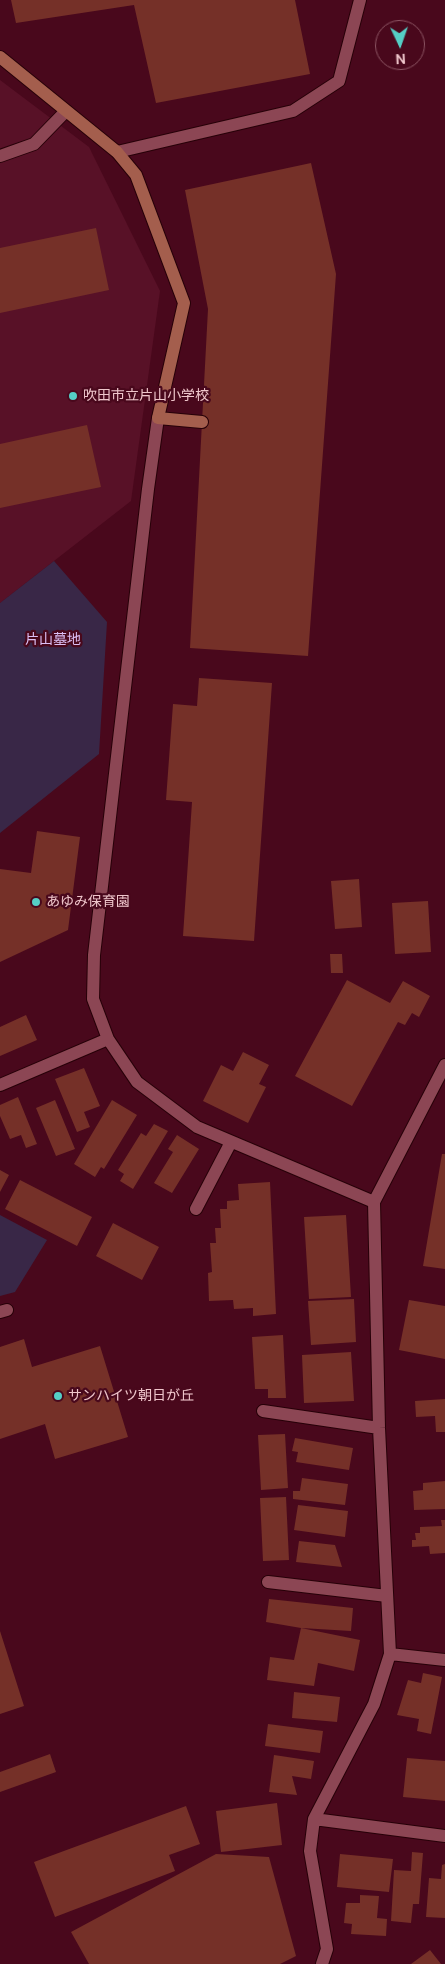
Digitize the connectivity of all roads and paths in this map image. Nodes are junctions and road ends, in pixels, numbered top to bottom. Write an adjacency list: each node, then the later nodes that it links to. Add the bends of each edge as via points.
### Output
1 (360, 0): 4 (street, via 339,81 293,111)
2 (0, 57): 3 (street)
3 (66, 110): 4 (street); 5 (street, via 34,144)
4 (117, 152): 6 (street, via 136,174 184,303)
5 (0, 156)
6 (158, 418): 7 (street); 8 (street, via 94,955 93,999)
7 (202, 422)
8 (108, 1039): 10 (street); 11 (street, via 138,1082 197,1127)
9 (445, 1064): 12 (street)
10 (0, 1085)
11 (231, 1142): 12 (street); 13 (street)
12 (374, 1202): 15 (street)
13 (196, 1209)
14 (263, 1411): 15 (street)
15 (379, 1428): 17 (street)
16 (268, 1582): 17 (street)
17 (387, 1596): 18 (street)
18 (390, 1654): 19 (street); 20 (street, via 374,1704)
19 (445, 1660)
20 (314, 1819): 21 (street); 22 (street, via 310,1851 326,1949)
21 (445, 1836)
22 (322, 1964)

